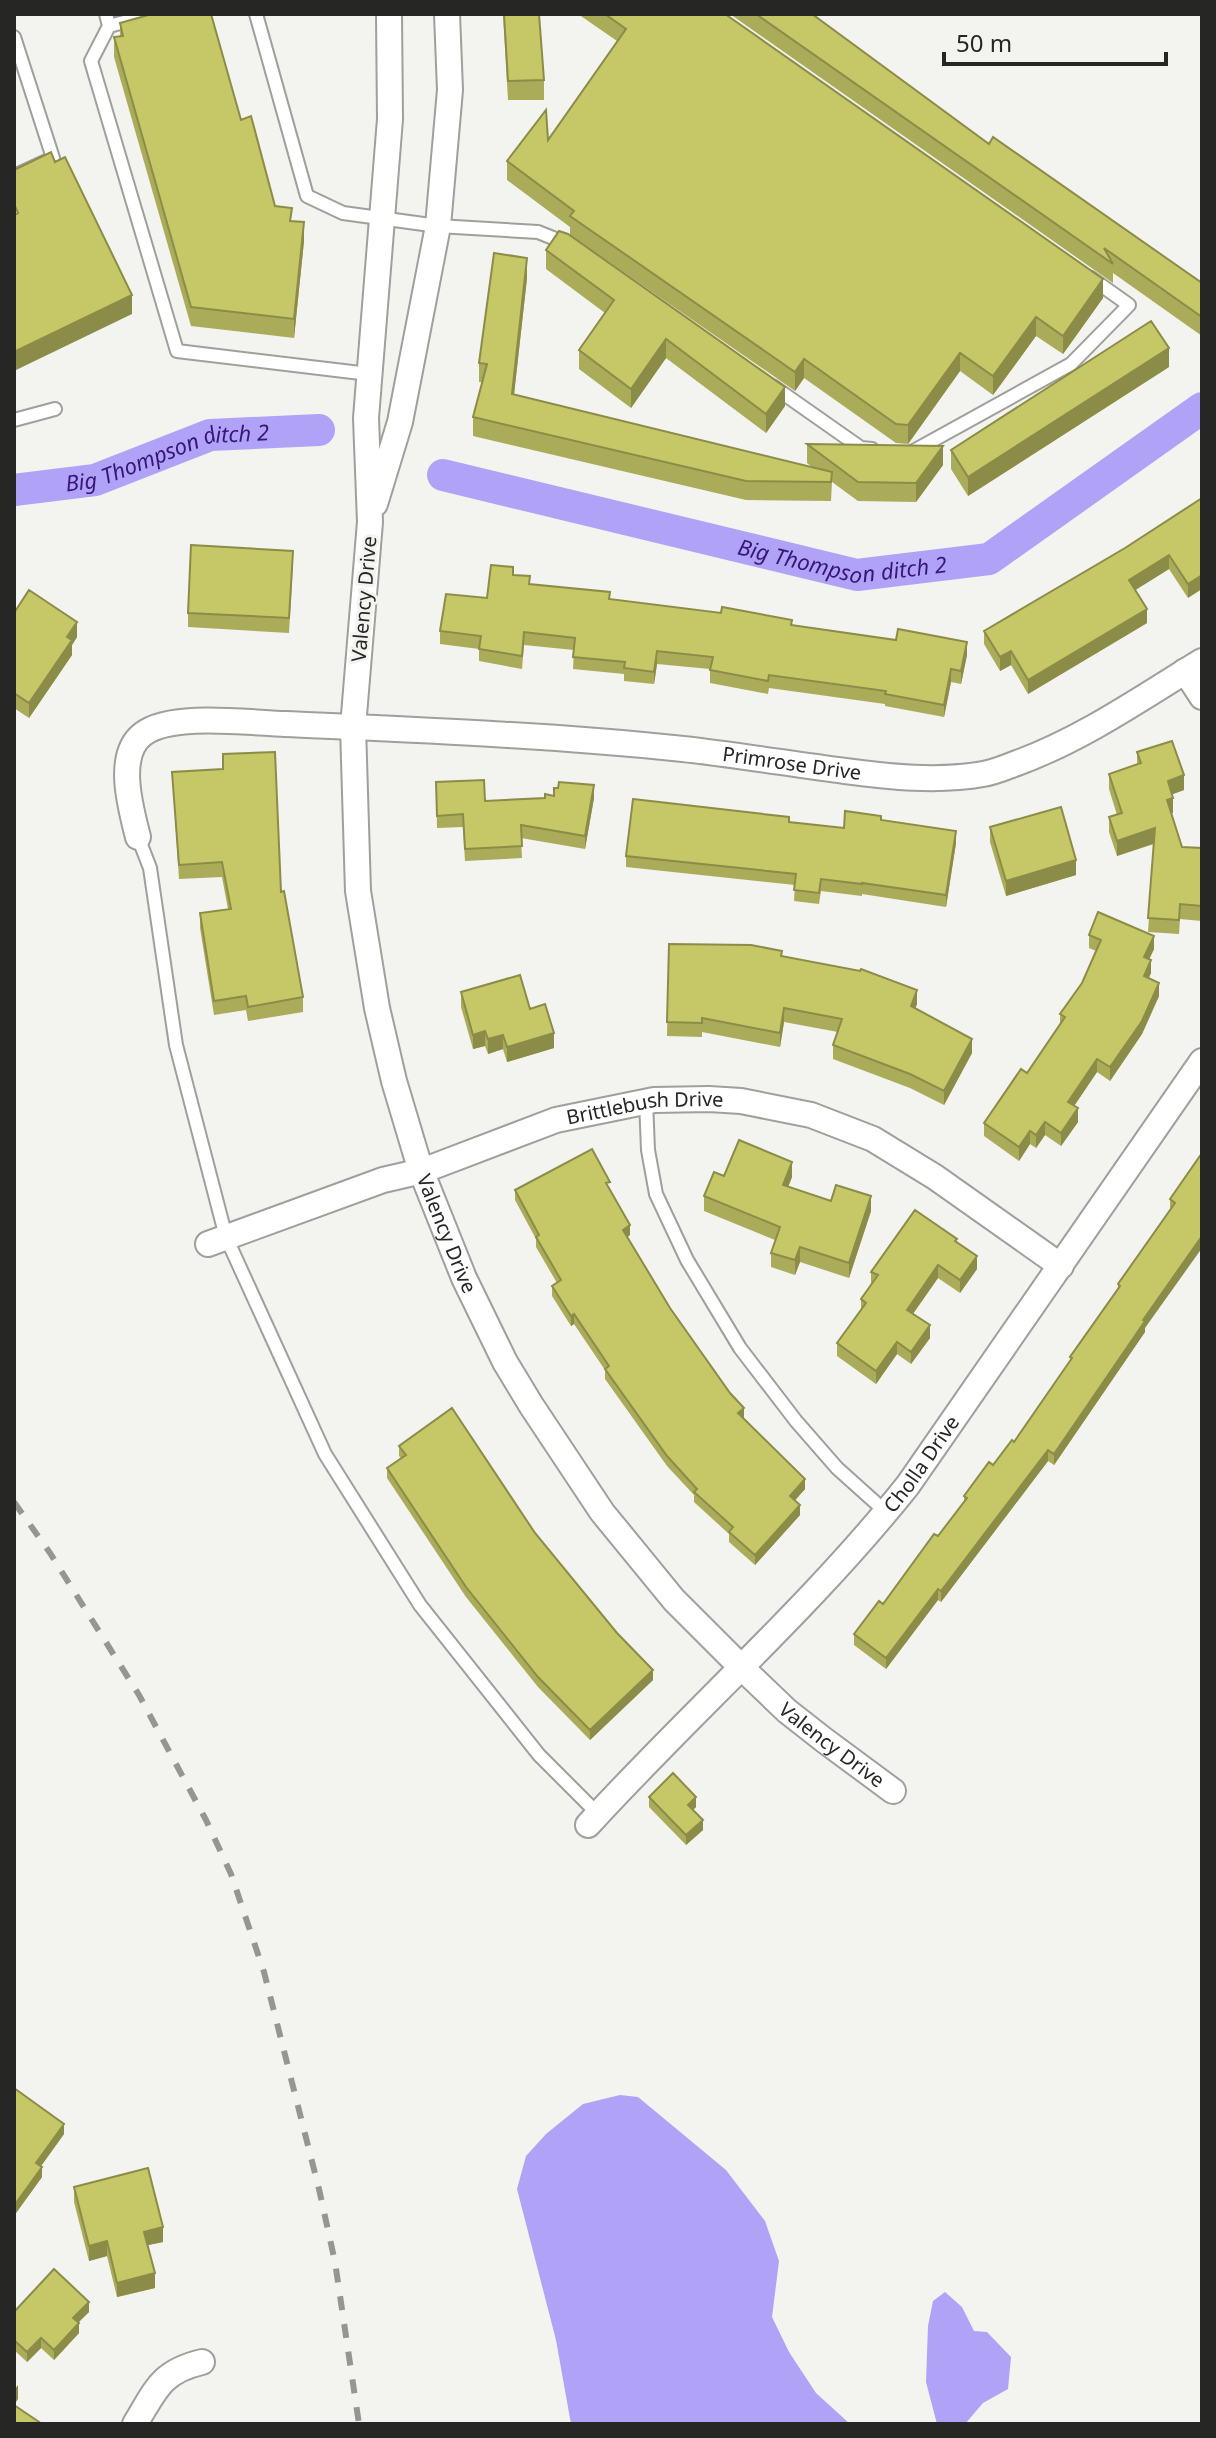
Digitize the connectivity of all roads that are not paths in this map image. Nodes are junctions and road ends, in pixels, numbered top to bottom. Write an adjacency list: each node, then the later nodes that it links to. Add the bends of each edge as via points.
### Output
1 (154, 14): 5 (lane)
2 (256, 14): 8 (lane, via 307,196 343,213)
3 (389, 14): 8 (street, Valency Drive, via 390,119)
4 (447, 14): 9 (street, Valency Drive, via 450,90)
5 (108, 20): 12 (lane, via 91,61 177,351)
6 (14, 37): 7 (lane, via 53,158)
7 (14, 176)
8 (381, 218): 9 (lane); 12 (street, Valency Drive)
9 (438, 226): 10 (lane, via 538,232); 16 (street, Valency Drive, via 400,422)
10 (584, 254)
11 (1077, 269): 13 (lane, via 1129,305 1071,364 910,453 861,448)
12 (369, 374): 16 (street, Valency Drive)
13 (761, 377)
14 (55, 409): 15 (lane)
15 (14, 420)
16 (370, 522): 19 (street, Valency Drive)
17 (1194, 666): 18 (street); 19 (street, Primrose Drive, via 1077,736 985,774 877,775 685,750)
18 (1202, 697)
19 (353, 727): 20 (street, Primrose Drive, via 191,721 141,734 126,777); 23 (street, Valency Drive, via 361,916 386,1050)
20 (138, 837): 24 (lane, via 150,868 176,1045)
21 (1202, 1061): 25 (street, Cholla Drive)
22 (646, 1101): 23 (street, Brittlebush Drive, via 556,1120); 25 (street, Brittlebush Drive, via 741,1101 838,1123 904,1156); 26 (lane, via 656,1194 687,1260 740,1348 796,1421)
23 (422, 1171): 24 (street, Brittlebush Drive, via 383,1180); 27 (street, Valency Drive, via 487,1327 568,1463 660,1583)
24 (217, 1241): 29 (lane, via 325,1454 396,1569)
25 (1061, 1266): 26 (street, Cholla Drive)
26 (886, 1512): 27 (street, Cholla Drive)
27 (741, 1667): 28 (street, Valency Drive, via 787,1711); 29 (street, Cholla Drive)
28 (893, 1791)
29 (593, 1819)
30 (202, 2362): 31 (street, via 171,2373)
31 (135, 2424)

